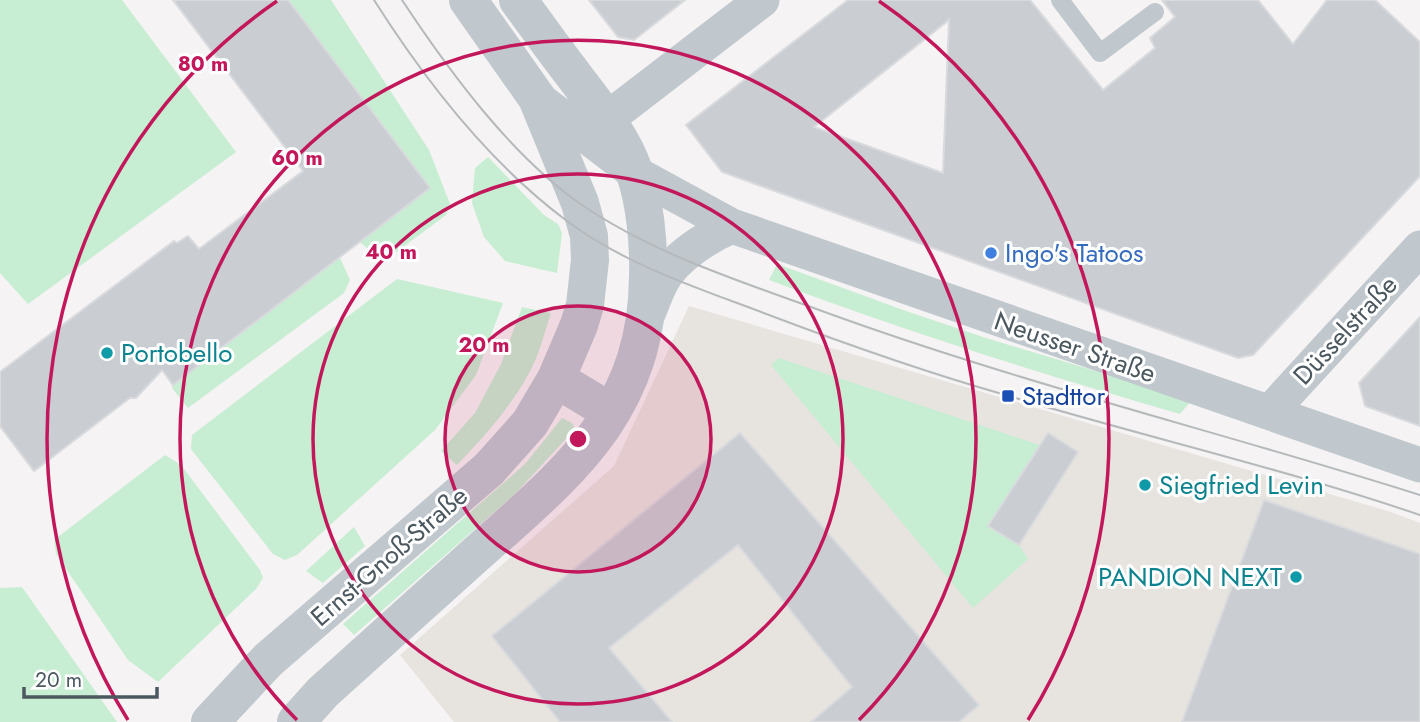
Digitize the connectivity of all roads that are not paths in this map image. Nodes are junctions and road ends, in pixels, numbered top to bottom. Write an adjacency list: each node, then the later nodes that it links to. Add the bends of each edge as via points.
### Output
1 (468, 0): 6 (street, Neusser Straße)
2 (518, 0): 7 (street)
3 (762, 0): 7 (street)
4 (1060, 0): 5 (lane, via 1100,53)
5 (1155, 12)
6 (537, 98): 7 (street); 8 (street, Neusser Straße); 12 (street, Ernst-Gnoß-Straße, via 568,170 589,236 585,305)
7 (607, 119): 8 (street)
8 (635, 173): 9 (street, Neusser Straße); 11 (street, via 648,244)
9 (732, 226): 11 (street, via 714,234 666,274); 14 (street, Neusser Straße)
10 (1420, 248): 14 (street, Düsselstraße)
11 (645, 320): 13 (street, via 633,373)
12 (556, 379): 13 (street); 16 (street, Ernst-Gnoß-Straße, via 530,423 489,469 268,660)
13 (611, 412): 17 (street, via 580,458 323,692)
14 (1270, 412): 15 (street, Neusser Straße)
15 (1420, 466)
16 (226, 716)
17 (296, 722)

